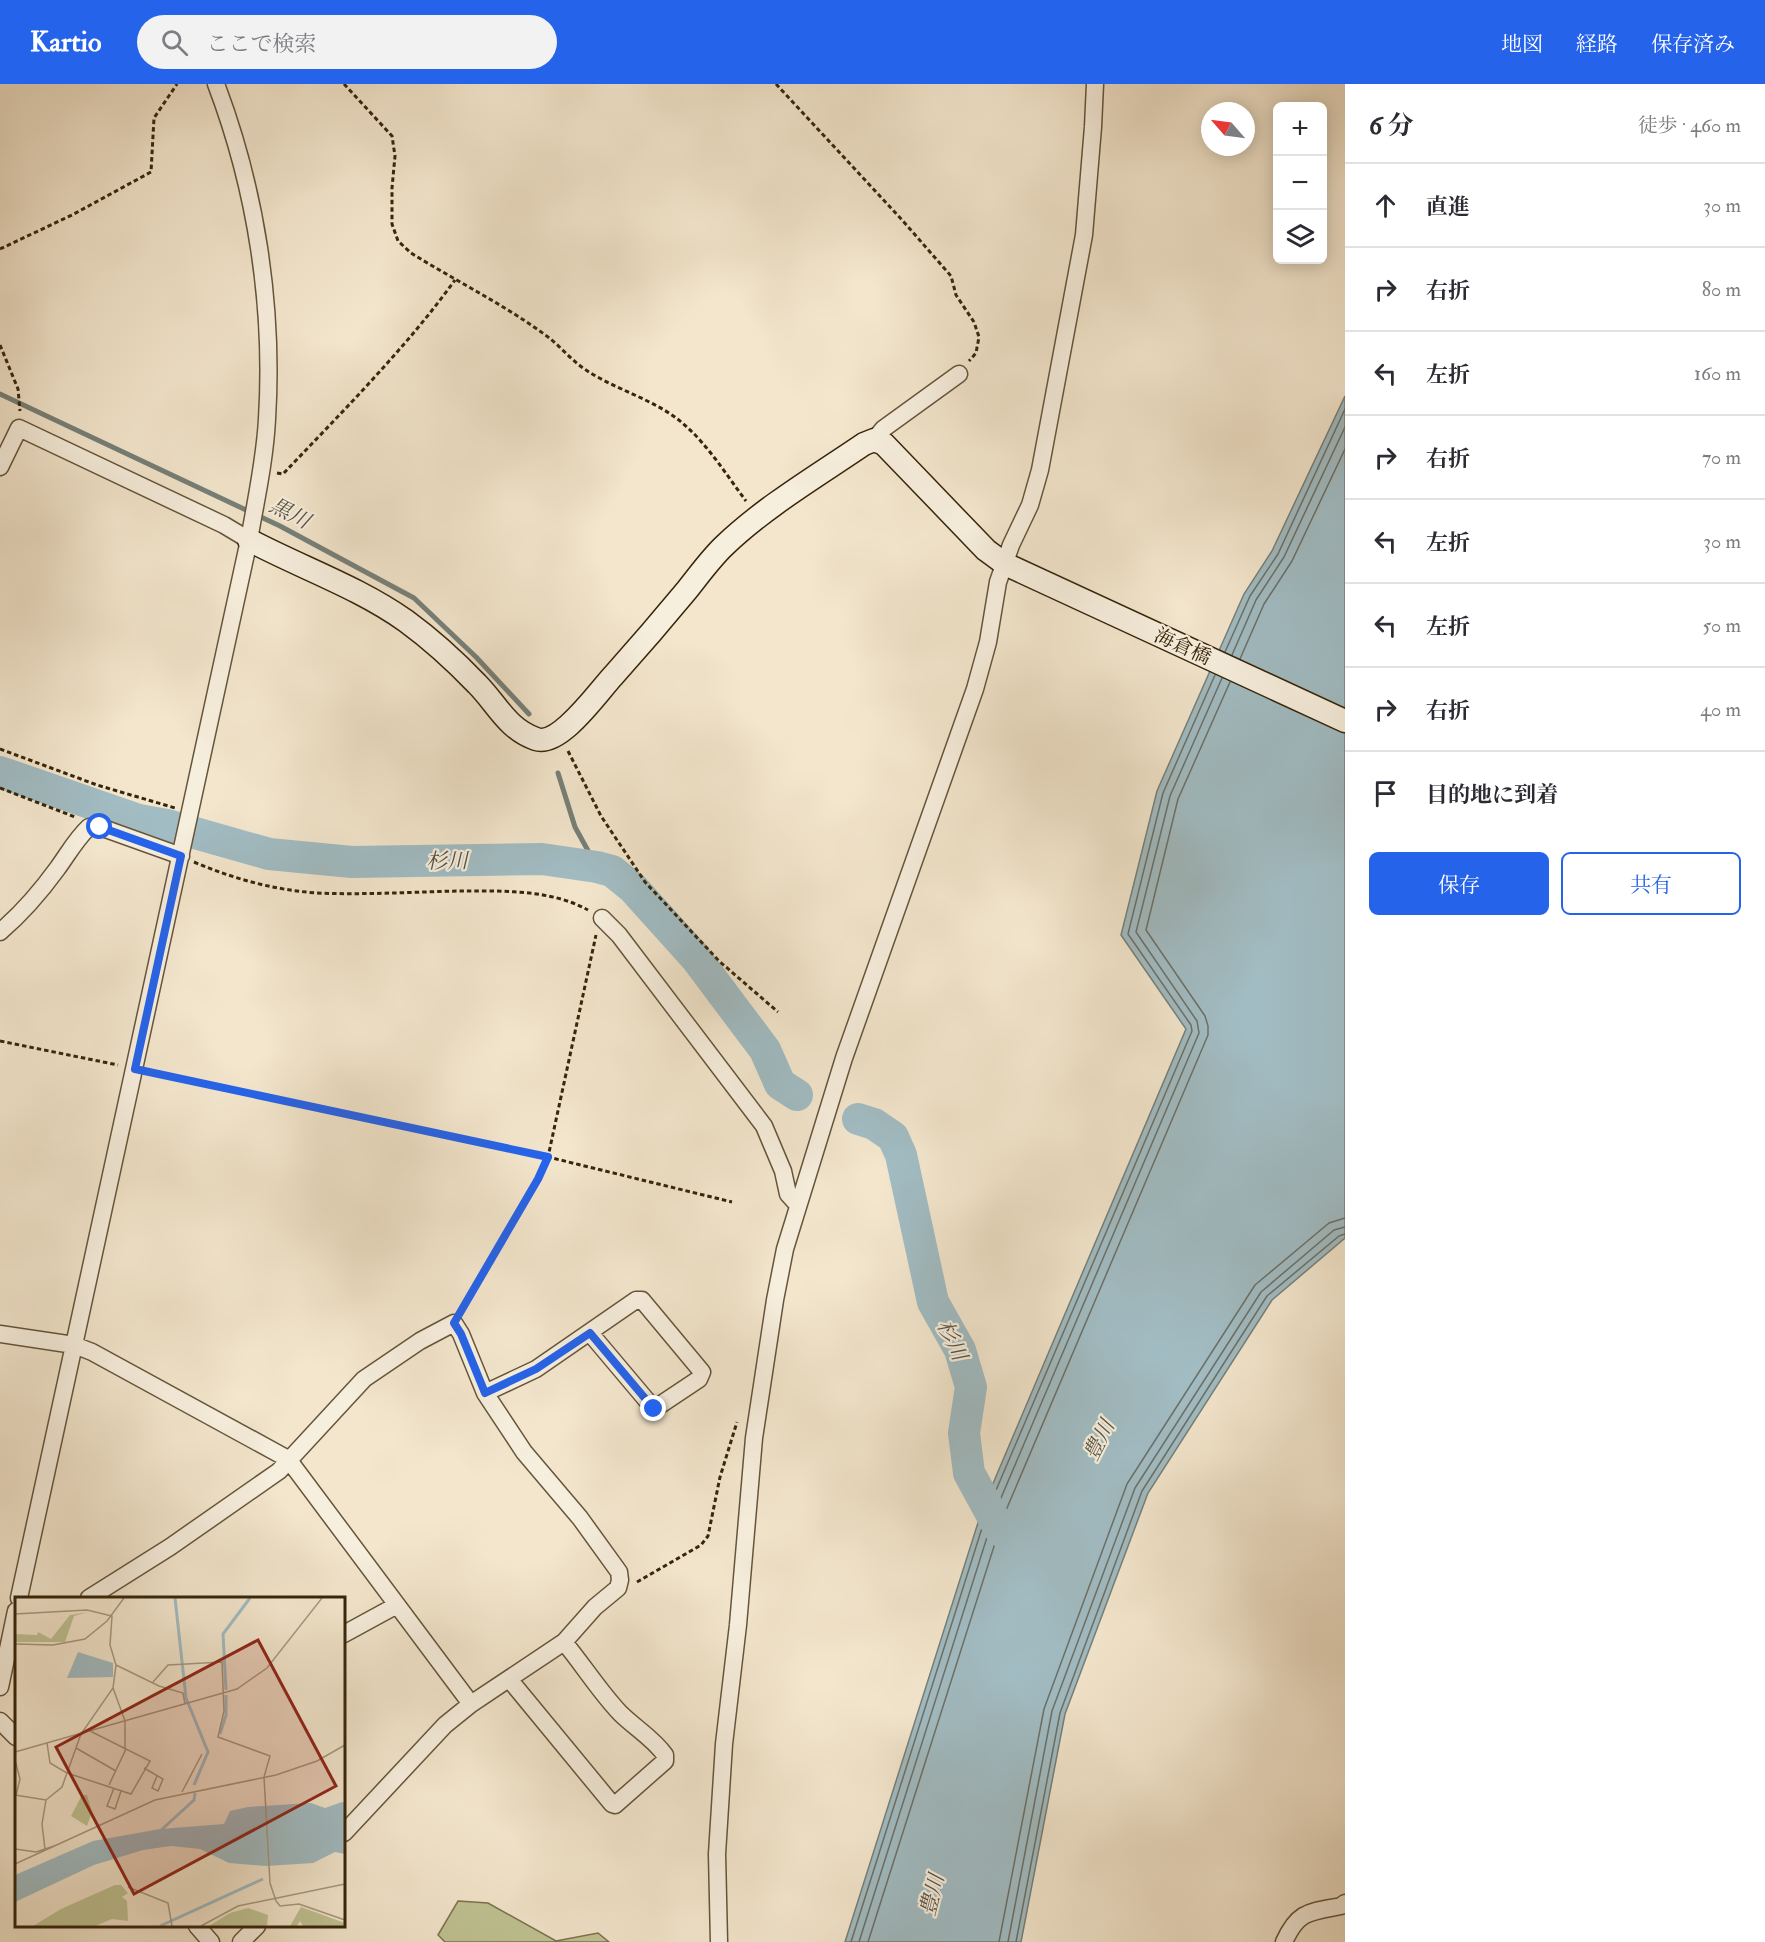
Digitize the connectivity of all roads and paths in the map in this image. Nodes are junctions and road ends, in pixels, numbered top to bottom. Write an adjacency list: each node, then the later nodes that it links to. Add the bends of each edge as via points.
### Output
1 (177, 84): 6 (path, via 153,118 151,172)
2 (216, 84): 13 (street, via 235,139 262,264 268,341 267,419)
3 (344, 84): 7 (path, via 392,136 392,224 398,241)
4 (776, 84): 9 (path, via 951,276 956,295 980,337 976,353)
5 (1095, 84): 16 (street, via 1084,235 1040,470 1030,505 1011,545)
6 (0, 249)
7 (455, 280): 13 (path, via 283,474); 14 (path, via 549,338 588,371 686,425)
8 (0, 345): 10 (path, via 18,389)
9 (959, 374): 11 (street, via 883,429)
10 (20, 416)
11 (874, 440): 14 (street); 16 (street, 海倉橋, via 884,444 986,550)
12 (0, 467): 15 (street, via 19,428)
13 (261, 472): 15 (street)
14 (758, 517): 18 (street, via 724,546)
15 (250, 534): 18 (street, via 408,622 480,686 518,731 539,740); 21 (street)
16 (1012, 568): 17 (street, 海倉橋); 31 (street, via 998,582 975,689 844,1058)
17 (1345, 721)
18 (561, 732): 26 (path, via 601,816 645,882 719,961)
19 (0, 749): 21 (path, via 97,785)
20 (0, 788): 22 (path, via 79,819)
21 (190, 809): 23 (street)
22 (89, 827): 23 (street); 25 (street, via 56,871)
23 (182, 852): 24 (path, via 221,874 275,889 319,893 535,894 574,902); 28 (street)
24 (602, 918): 29 (path); 31 (street, via 764,1126 788,1194)
25 (0, 932)
26 (778, 1012)
27 (0, 1041): 28 (path)
28 (135, 1069): 29 (path); 35 (street)
29 (548, 1157): 30 (path); 32 (path)
30 (732, 1202)
31 (798, 1205): 57 (street, via 775,1300 754,1438 724,1744 717,1854)
32 (454, 1323): 36 (street); 38 (street, via 364,1378)
33 (590, 1333): 33 (street, via 636,1300 642,1300 702,1372 699,1379 654,1409); 36 (street, via 536,1369)
34 (0, 1334): 35 (street)
35 (74, 1345): 38 (street); 40 (street)
36 (485, 1393): 39 (street, via 524,1452 619,1572)
37 (740, 1412): 39 (path, via 708,1536 701,1545 641,1580)
38 (288, 1459): 41 (street, via 279,1471); 42 (street)
39 (620, 1580): 45 (street, via 618,1588)
40 (19, 1597)
41 (92, 1597)
42 (396, 1604): 43 (street); 48 (street)
43 (345, 1633)
44 (14, 1636): 47 (street)
45 (564, 1642): 46 (street); 46 (street, via 618,1711 666,1755 665,1761 615,1805)
46 (510, 1678): 48 (street)
47 (0, 1687)
48 (471, 1704): 51 (street, via 445,1725)
49 (0, 1721): 50 (street)
50 (15, 1736)
51 (345, 1832)
52 (1345, 1904): 58 (street, via 1300,1916)
53 (198, 1927): 55 (street)
54 (256, 1927): 56 (street)
55 (211, 1942)
56 (241, 1942)
57 (719, 1942)
58 (1284, 1942)

